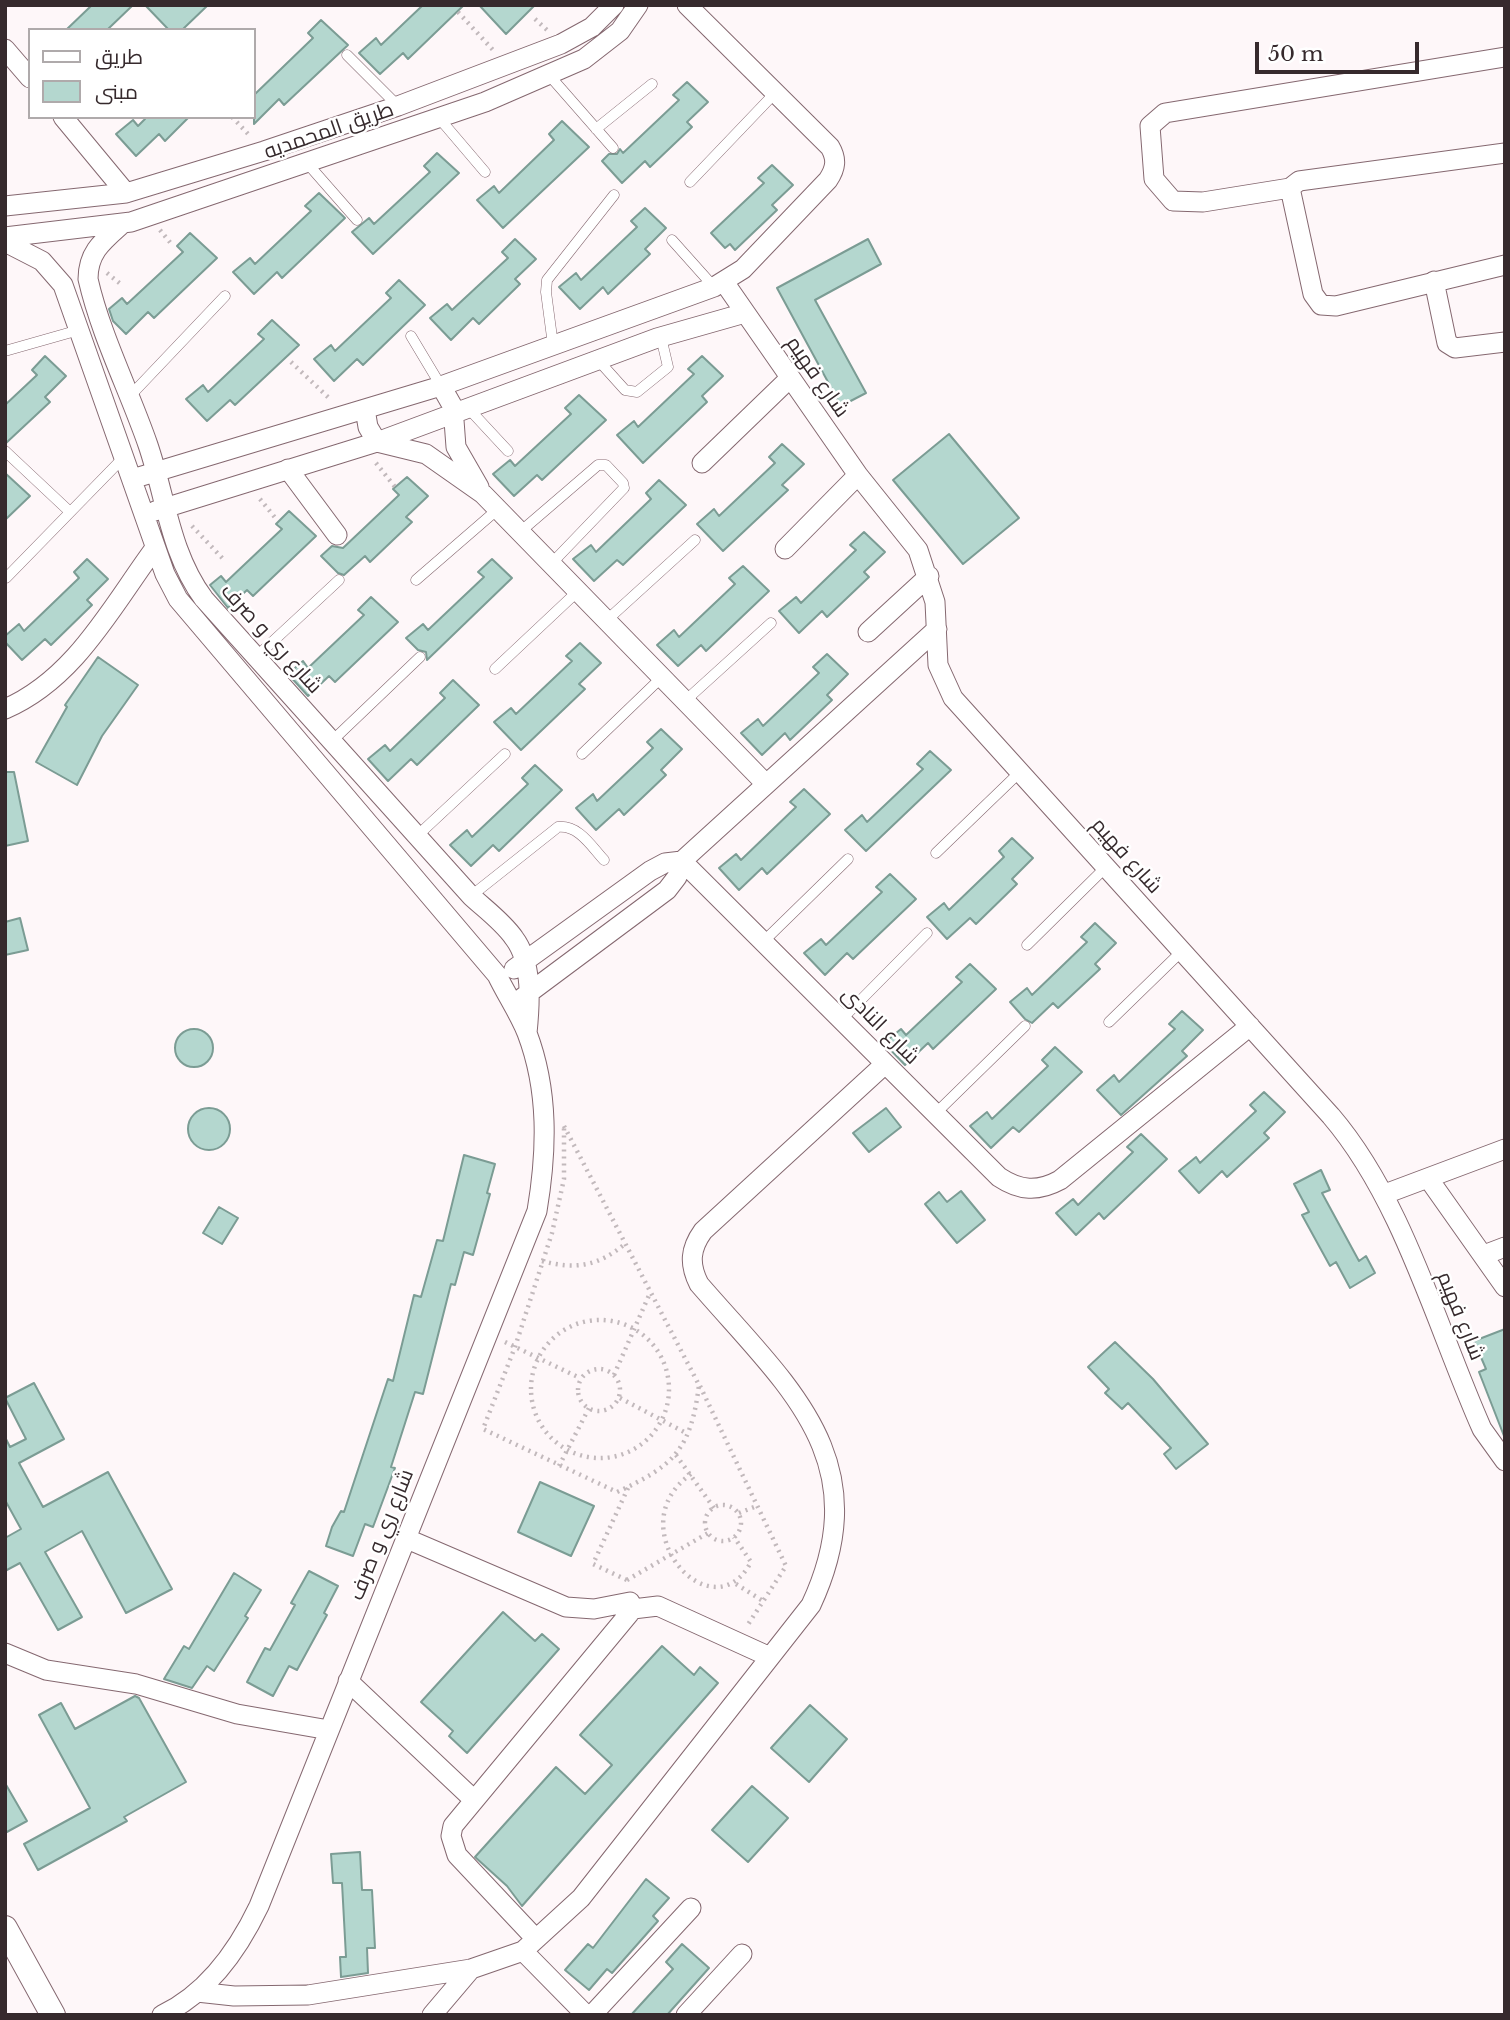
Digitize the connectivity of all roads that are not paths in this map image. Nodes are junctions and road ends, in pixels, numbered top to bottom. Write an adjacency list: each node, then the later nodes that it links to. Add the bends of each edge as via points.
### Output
1 (614, 5): 11 (street, طريق المحمديه, via 577,37)
2 (638, 5): 7 (street, طريق المحمديه, via 603,47)
3 (687, 5): 10 (street)
4 (5, 49): 8 (street)
5 (347, 55): 11 (lane)
6 (1505, 57): 20 (street, via 1165,113 1150,126 1154,179 1173,201 1203,202)
7 (549, 75): 12 (street, طريق المحمديه); 14 (lane)
8 (28, 76)
9 (652, 84): 14 (lane)
10 (775, 93): 19 (lane); 32 (street, via 831,147 833,173 753,259)
11 (398, 106): 21 (street, طريق المحمديه)
12 (439, 118): 17 (street, طريق المحمديه); 18 (lane)
13 (69, 120): 21 (street)
14 (596, 128): 15 (lane)
15 (613, 148)
16 (1505, 153): 20 (street, via 1299,181)
17 (307, 163): 25 (lane); 26 (street, طريق المحمديه)
18 (485, 172)
19 (690, 182)
20 (1290, 188): 31 (street, via 1313,294 1321,305 1336,306)
21 (126, 193): 23 (street, طريق المحمديه)
22 (614, 195): 39 (lane, via 547,280)
23 (61, 202): 24 (street, طريق المحمديه); 27 (street)
24 (5, 206)
25 (357, 220)
26 (122, 224): 27 (street, طريق المحمديه); 44 (street, شارع ري و صرف, via 96,248 88,279)
27 (67, 231): 28 (street, طريق المحمديه)
28 (5, 239): 35 (street, شارع ري و صرف, via 58,276)
29 (672, 240): 32 (lane)
30 (1505, 265): 31 (street)
31 (1434, 281): 38 (street, via 1447,343 1455,348)
32 (719, 284): 34 (street, شارع فهيم); 39 (street)
33 (225, 296): 44 (lane)
34 (745, 313): 37 (street); 42 (street, شارع فهيم)
35 (79, 330): 40 (lane); 50 (street, شارع ري و صرف)
36 (411, 336): 43 (lane)
37 (661, 337): 41 (street); 41 (lane, via 668,367 637,392 625,390)
38 (1505, 342)
39 (554, 345): 43 (street)
40 (5, 351)
41 (597, 360): 46 (street)
42 (790, 377): 51 (street); 54 (street, شارع فهيم)
43 (441, 386): 45 (street); 46 (street)
44 (130, 396): 53 (street, شارع ري و صرف)
45 (356, 412): 47 (street, via 368,427); 53 (street)
46 (462, 412): 47 (street); 49 (lane); 56 (street, via 456,447)
47 (370, 444): 52 (street); 56 (street, via 426,454)
48 (5, 451): 59 (lane)
49 (508, 451)
50 (124, 457): 55 (street, شارع ري و صرف); 59 (lane)
51 (702, 463)
52 (288, 469): 57 (street); 62 (street)
53 (155, 472): 55 (street); 57 (street, شارع ري و صرف)
54 (858, 475): 65 (street); 67 (street, شارع فهيم, via 902,527)
55 (132, 479): 60 (street, شارع ري و صرف)
56 (483, 494): 58 (street)
57 (169, 507): 60 (street); 76 (street, شارع ري و صرف, via 187,573)
58 (498, 509): 61 (street); 70 (lane)
59 (70, 512): 68 (lane)
60 (144, 514): 64 (street, شارع ري و صرف)
61 (520, 532): 66 (street); 66 (lane, via 600,464 623,482 623,490)
62 (337, 535)
63 (695, 540): 72 (lane)
64 (155, 548): 81 (street, via 66,669); 99 (street, شارع ري و صرف, via 187,611)
65 (785, 550)
66 (551, 564): 71 (street)
67 (929, 576): 74 (street, شارع فهيم); 75 (street)
68 (6, 578)
69 (339, 580): 76 (lane)
70 (416, 580)
71 (578, 590): 72 (street); 78 (lane)
72 (607, 620): 79 (street)
73 (771, 623): 80 (lane)
74 (937, 629): 85 (street, شارع فهيم, via 935,647 953,698); 86 (street)
75 (867, 632)
76 (256, 657): 82 (street, شارع ري و صرف)
77 (420, 657): 82 (lane)
78 (495, 669)
79 (662, 677): 80 (street); 84 (lane)
80 (685, 701): 86 (street)
81 (5, 709)
82 (332, 741): 87 (street, شارع ري و صرف)
83 (505, 754): 87 (lane)
84 (582, 754)
85 (1020, 772): 88 (lane); 92 (street, شارع فهيم)
86 (766, 784): 91 (street)
87 (417, 836): 93 (street, شارع ري و صرف)
88 (936, 853)
89 (848, 859): 95 (lane)
90 (604, 860): 93 (lane, via 579,833 558,827)
91 (682, 861): 95 (street, شارع النادى); 98 (street, via 650,871); 100 (street, via 667,890)
92 (1107, 867): 96 (lane); 97 (street, شارع فهيم)
93 (471, 896): 98 (street, شارع ري و صرف, via 513,936)
94 (927, 933): 102 (lane)
95 (763, 942): 102 (street, شارع النادى)
96 (1027, 945)
97 (1182, 951): 103 (lane); 105 (street, شارع فهيم)
98 (523, 962): 99 (street); 100 (street, شارع ري و صرف)
99 (499, 979): 101 (street, شارع ري و صرف)
100 (529, 992): 101 (street); 106 (street, شارع ري و صرف)
101 (512, 1005): 106 (street, شارع ري و صرف)
102 (841, 1020): 107 (street, شارع النادى)
103 (1109, 1022)
104 (1025, 1026): 108 (lane)
105 (1250, 1026): 108 (street, شارع النادى, via 1060,1180 1036,1189 1010,1184); 111 (street, شارع فهيم, via 1347,1134)
106 (527, 1033): 116 (street, شارع ري و صرف, via 543,1103 544,1168 537,1211)
107 (885, 1064): 108 (street, شارع النادى); 119 (street, via 703,1231 692,1251 699,1284 794,1395 816,1430 831,1469 835,1525 823,1579 811,1605)
108 (935, 1114)
109 (1505, 1149): 110 (street)
110 (1427, 1178): 111 (street); 113 (street)
111 (1385, 1194): 115 (street, شارع فهيم, via 1482,1429)
112 (1505, 1247): 113 (street)
113 (1484, 1255): 114 (street)
114 (1505, 1287)
115 (1505, 1461)
116 (405, 1538): 117 (street, via 566,1608 594,1609 630,1602); 120 (street, شارع ري و صرف)
117 (633, 1609): 119 (street, via 658,1606); 122 (street)
118 (5, 1653): 121 (street, via 46,1670 136,1684 237,1714)
119 (770, 1657): 125 (street, via 581,1898)
120 (348, 1681): 121 (street, شارع ري و صرف); 122 (street)
121 (329, 1730): 128 (street, شارع ري و صرف, via 248,1930)
122 (474, 1800): 125 (street, via 453,1826 452,1846)
123 (691, 1908): 133 (street)
124 (5, 1928): 129 (street)
125 (530, 1945): 127 (street); 132 (street)
126 (742, 1954): 134 (street)
127 (471, 1969): 128 (street, via 308,1995); 131 (street)
128 (197, 1992): 130 (street, شارع ري و صرف)
129 (53, 2015)
130 (162, 2015)
131 (432, 2015)
132 (586, 2015)
133 (592, 2015)
134 (686, 2015)

